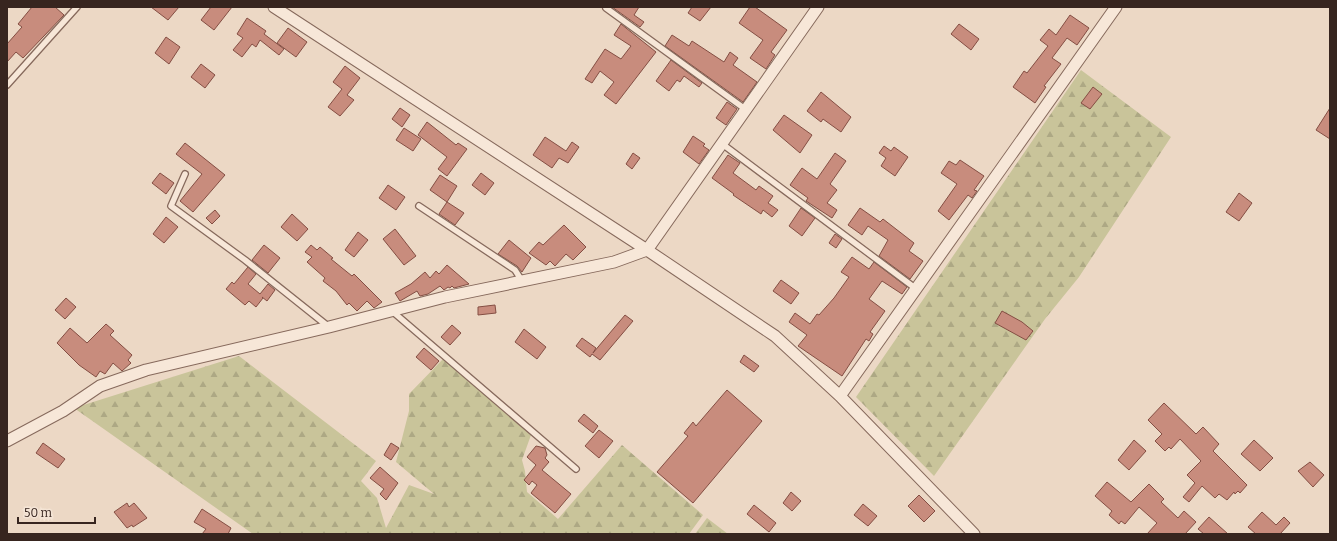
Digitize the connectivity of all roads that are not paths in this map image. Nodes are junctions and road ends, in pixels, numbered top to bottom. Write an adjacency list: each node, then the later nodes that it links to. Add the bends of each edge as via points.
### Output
1 (77, 7): 6 (lane)
2 (274, 7): 11 (street)
3 (818, 7): 7 (street)
4 (606, 8): 7 (lane)
5 (1110, 9): 13 (street)
6 (7, 85)
7 (745, 109): 8 (street)
8 (721, 143): 11 (street); 13 (lane)
9 (185, 174): 15 (lane, via 171,206 245,260)
10 (419, 206): 12 (lane, via 515,270)
11 (647, 250): 12 (street, via 614,262); 16 (street, via 775,336)
12 (522, 281): 14 (street)
13 (915, 288): 16 (street)
14 (392, 311): 15 (street); 18 (lane)
15 (329, 327): 17 (street, via 146,370 100,386 63,411)
16 (840, 396): 19 (street)
17 (7, 441)
18 (576, 468)
19 (974, 534)

